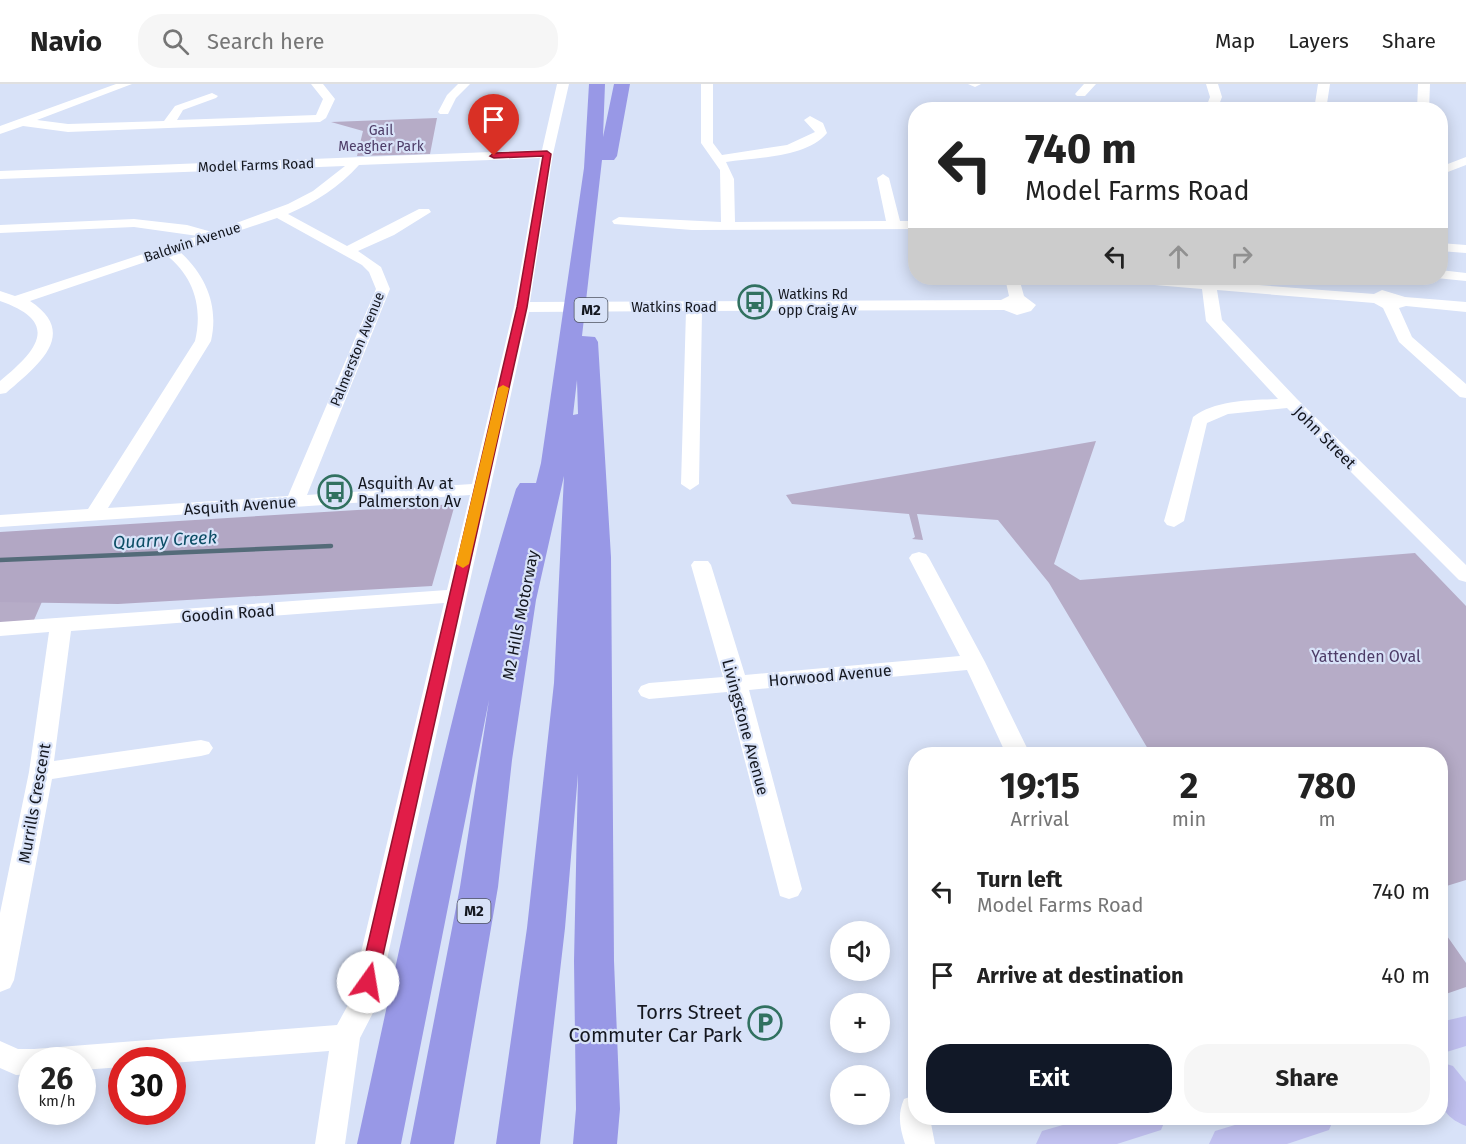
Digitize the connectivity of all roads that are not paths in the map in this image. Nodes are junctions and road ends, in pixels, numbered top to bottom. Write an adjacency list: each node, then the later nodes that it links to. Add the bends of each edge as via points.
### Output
1 (126, 84): 19 (street)
2 (316, 84): 20 (street, via 329,99 321,118)
3 (464, 84): 17 (street)
4 (563, 84): 22 (street)
5 (597, 84): 52 (highway, M2 Hills Motorway / M2, via 593,168)
6 (622, 84): 52 (highway, M2 Hills Motorway / M2)
7 (707, 84): 23 (street, via 707,143)
8 (1089, 84): 12 (street)
9 (1212, 84): 14 (street)
10 (1324, 84): 15 (street)
11 (1424, 84): 16 (street)
12 (1081, 94)
13 (212, 96): 20 (street, via 179,108)
14 (1214, 102)
15 (1321, 102)
16 (1423, 102)
17 (444, 112)
18 (810, 120): 23 (street, via 819,126 821,134 815,139)
19 (22, 122): 20 (street, via 68,128); 21 (street)
20 (168, 124)
21 (0, 130)
22 (547, 154): 25 (street, Model Farms Road); 49 (street)
23 (719, 159): 34 (street, via 728,180)
24 (1466, 161): 26 (street)
25 (354, 163): 27 (street, Model Farms Road); 30 (street, Baldwin Avenue, via 337,181)
26 (1448, 168)
27 (0, 175)
28 (883, 178): 32 (street)
29 (424, 212): 40 (street)
30 (277, 213): 36 (street, Baldwin Avenue); 40 (street, Palmerston Avenue)
31 (619, 221): 34 (street)
32 (894, 225): 33 (street); 34 (street)
33 (908, 225)
34 (728, 226)
35 (0, 229): 36 (street, via 160,224)
36 (211, 236): 39 (street, Baldwin Avenue)
37 (1448, 248): 38 (street)
38 (1466, 249)
39 (169, 250): 47 (street, Baldwin Avenue); 59 (street, via 178,256 205,300 207,321 203,341)
40 (349, 250): 58 (street, Palmerston Avenue, via 376,270 383,289)
41 (1448, 275): 42 (street)
42 (1466, 277)
43 (1012, 285): 50 (street, Watkins Road, via 1012,302)
44 (1209, 285): 48 (street); 55 (street, John Street, via 1214,321)
45 (1383, 285): 48 (street)
46 (0, 296): 47 (street)
47 (18, 300): 53 (street, via 35,310 48,335 40,353)
48 (1389, 300): 51 (street); 54 (street, via 1405,339)
49 (522, 307): 52 (street, Watkins Road); 57 (street)
50 (694, 307): 52 (street, Watkins Road, via 612,307); 56 (street)
51 (1466, 307)
52 (571, 324): 77 (highway, via 597,557); 89 (highway, via 462,746); 90 (highway, M2 Hills Motorway / M2, via 554,463 520,600 479,887); 91 (highway, M2 Hills Motorway / M2, via 575,461 570,683 546,928)
53 (0, 389)
54 (1466, 393)
55 (1291, 403): 61 (street, via 1203,415); 64 (street, John Street)
56 (690, 484)
57 (481, 489): 58 (street, Asquith Avenue); 65 (street)
58 (295, 501): 59 (street, Asquith Avenue)
59 (94, 515): 60 (street, Asquith Avenue)
60 (0, 521)
61 (1174, 521)
62 (919, 558): 68 (street)
63 (700, 565): 69 (street, Livingstone Avenue)
64 (1466, 576)
65 (456, 596): 66 (street, Goodin Road); 79 (street, via 363,1005)
66 (61, 626): 67 (street, Goodin Road); 73 (street, Murrills Crescent)
67 (0, 629)
68 (974, 662): 69 (street, Horwood Avenue); 71 (street)
69 (736, 683): 70 (street, Horwood Avenue); 74 (street, Livingstone Avenue)
70 (650, 691)
71 (1015, 747)
72 (201, 748): 73 (street)
73 (41, 772): 75 (street, Murrills Crescent)
74 (789, 889)
75 (0, 980)
76 (1466, 1031): 78 (main road)
77 (595, 1032): 92 (highway); 93 (highway)
78 (1448, 1036)
79 (346, 1037): 81 (street); 88 (street)
80 (0, 1054): 82 (street)
81 (96, 1056)
82 (18, 1062)
83 (1448, 1080): 84 (main road)
84 (1466, 1108)
85 (915, 1125): 94 (street)
86 (1123, 1125): 95 (main road)
87 (1292, 1125): 96 (main road)
88 (330, 1144)
89 (379, 1144)
90 (432, 1144)
91 (518, 1144)
92 (577, 1144)
93 (595, 1144)
94 (920, 1144)
95 (1055, 1144)
96 (1228, 1144)

